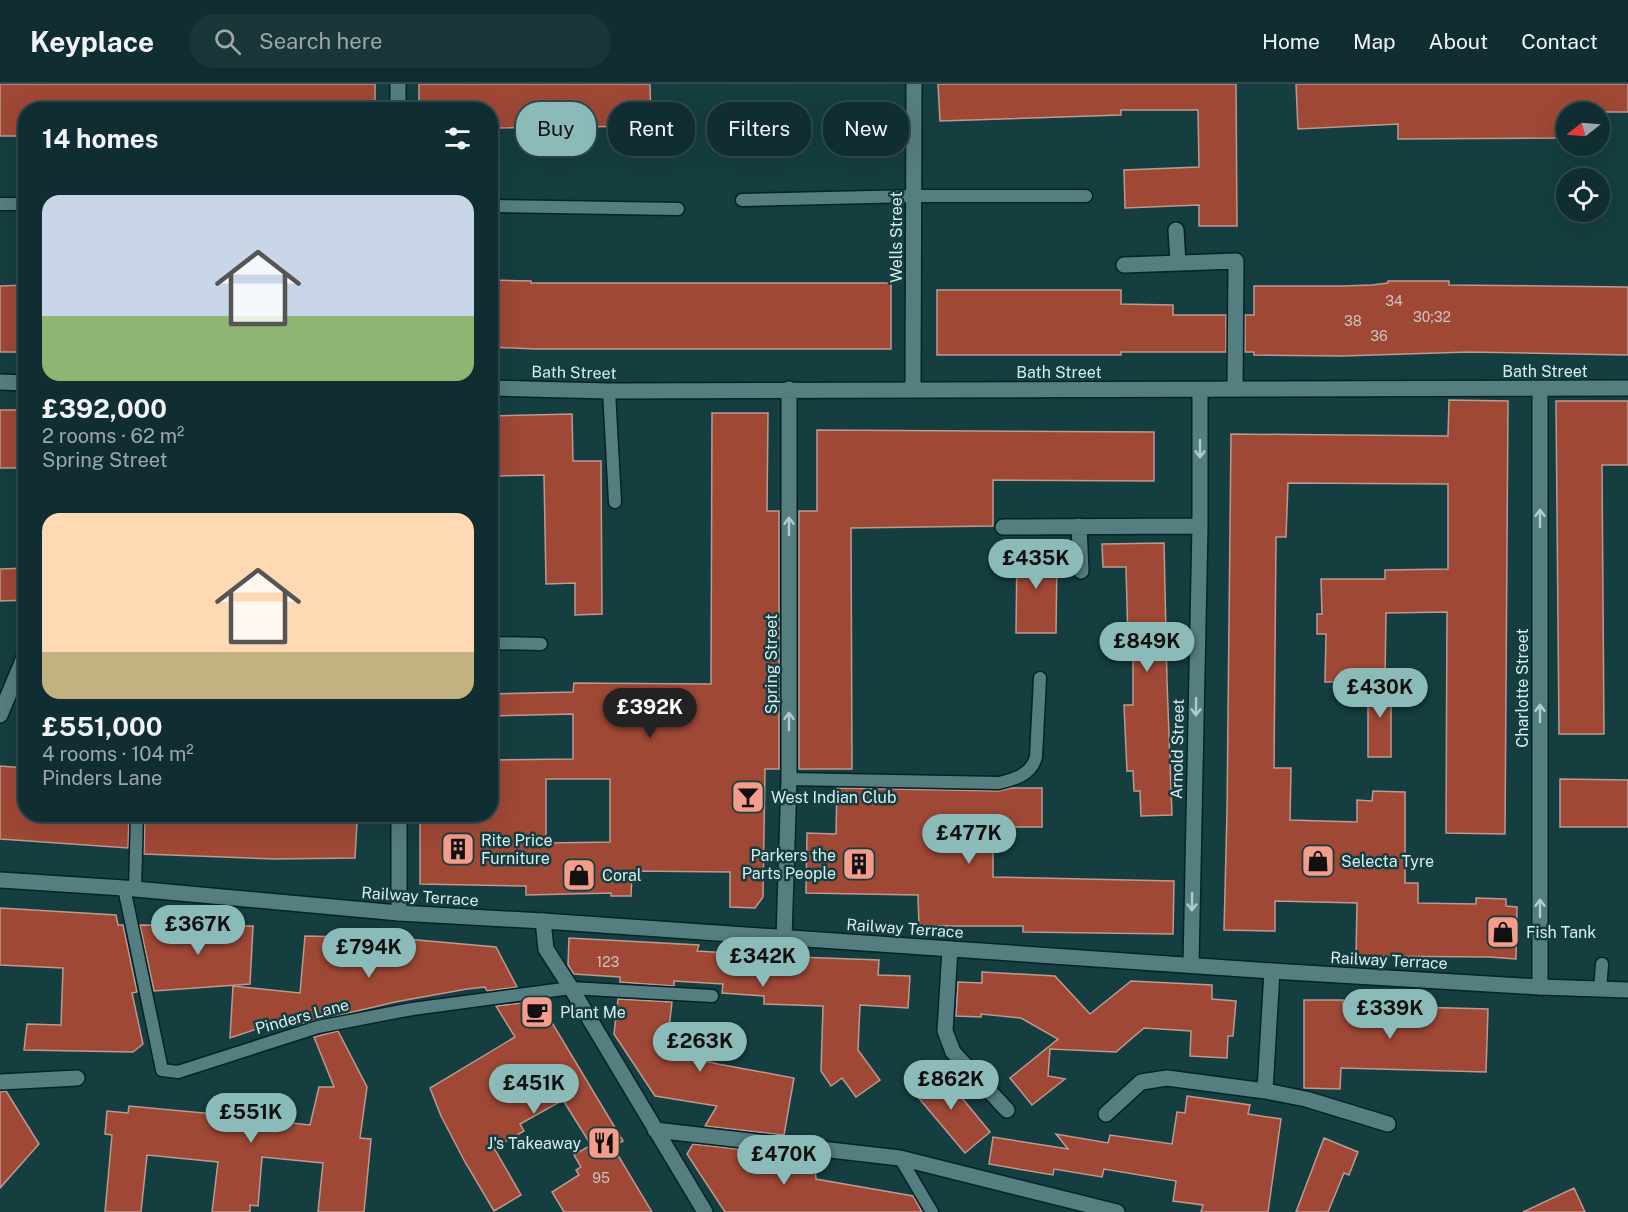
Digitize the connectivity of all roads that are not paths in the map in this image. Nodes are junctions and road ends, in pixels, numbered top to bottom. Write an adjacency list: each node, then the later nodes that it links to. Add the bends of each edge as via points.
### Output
1 (398, 84): 3 (street)
2 (914, 84): 4 (street, Wells Street)
3 (398, 102)
4 (915, 195): 5 (lane); 6 (lane); 21 (street, Wells Street)
5 (1086, 196)
6 (742, 200)
7 (0, 204): 8 (lane)
8 (18, 204)
9 (498, 206): 10 (lane)
10 (678, 209)
11 (1176, 230): 12 (street)
12 (1178, 263): 13 (street); 19 (street, via 1236,261)
13 (1124, 265)
14 (0, 382): 15 (street)
15 (18, 382)
16 (498, 388): 23 (street, Bath Street)
17 (1628, 388): 20 (street, Bath Street)
18 (789, 389): 21 (street, Bath Street); 23 (street, Bath Street); 34 (street, Spring Street, one-way to 18)
19 (1234, 389): 20 (street, Bath Street); 22 (street, Bath Street)
20 (1540, 389): 46 (street, Charlotte Street, one-way to 20)
21 (913, 390): 22 (street, Bath Street)
22 (1200, 390): 27 (street, Arnold Street, one-way to 27)
23 (609, 391): 24 (lane)
24 (615, 502)
25 (1002, 526): 26 (street)
26 (1079, 526): 27 (street); 28 (street)
27 (1200, 526): 44 (street, Arnold Street, one-way to 44)
28 (1081, 572)
29 (498, 643): 30 (lane)
30 (541, 644)
31 (18, 673): 33 (street)
32 (1040, 678): 34 (lane, via 1034,766 1017,779 999,783)
33 (0, 715)
34 (789, 779): 41 (street, Spring Street)
35 (136, 822): 38 (lane)
36 (399, 822): 39 (street)
37 (0, 880): 38 (street, Railway Terrace)
38 (129, 888): 39 (street, Railway Terrace); 47 (lane, Pinders Lane, via 162,1070 178,1072 318,1027 412,1009)
39 (399, 914): 40 (street, Railway Terrace)
40 (543, 921): 41 (street, Railway Terrace); 47 (street, via 546,950)
41 (784, 938): 42 (street, Railway Terrace)
42 (950, 949): 44 (street, Railway Terrace); 54 (street, via 945,1031 953,1052)
43 (1602, 964): 48 (lane)
44 (1191, 965): 45 (street, Railway Terrace)
45 (1272, 971): 46 (street, Railway Terrace); 53 (street)
46 (1540, 987): 48 (street, Railway Terrace)
47 (571, 988): 50 (lane, Pinders Lane); 57 (street)
48 (1600, 990): 49 (street, Railway Terrace)
49 (1628, 990)
50 (712, 996)
51 (77, 1078): 52 (street)
52 (0, 1082)
53 (1265, 1091): 55 (street, via 1167,1078 1141,1083); 56 (street)
54 (1007, 1110)
55 (1106, 1114)
56 (1388, 1124)
57 (655, 1130): 58 (street); 59 (street)
58 (900, 1158): 60 (lane); 61 (street)
59 (705, 1212)
60 (932, 1212)
61 (1117, 1212)

